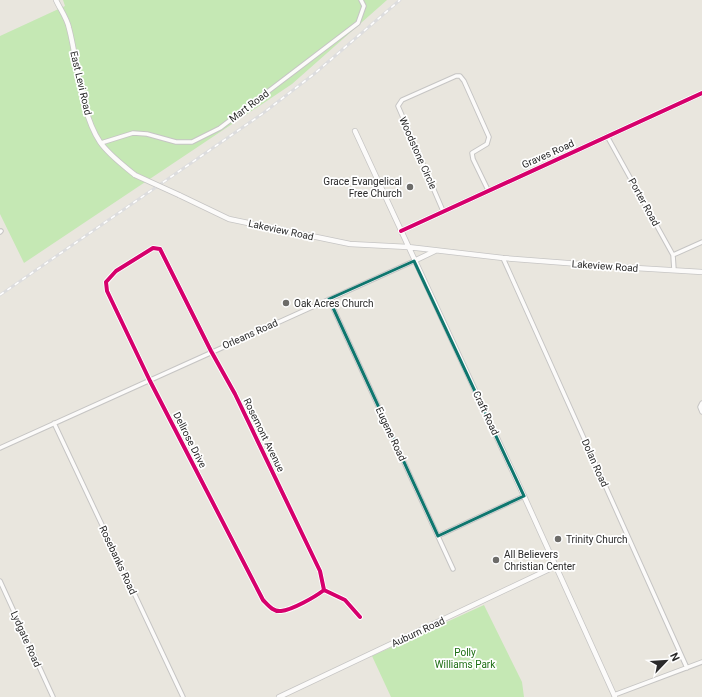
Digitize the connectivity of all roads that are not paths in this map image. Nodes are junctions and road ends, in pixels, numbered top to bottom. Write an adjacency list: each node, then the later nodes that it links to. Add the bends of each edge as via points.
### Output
1 (56, 0): 6 (street, East Levi Road, via 69,26 87,113)
2 (361, 0): 6 (street, Mart Road, via 364,6 358,23 220,128 192,142 176,142 133,133)
3 (702, 93): 5 (street, Graves Road)
4 (355, 131): 10 (street, Craft Road)
5 (608, 136): 8 (street, Graves Road); 15 (street, Porter Road)
6 (100, 143): 7 (street, East Levi Road)
7 (136, 175): 12 (street, Lakeview Road, bridge, via 229,219 350,244)
8 (488, 190): 9 (street, Graves Road); 9 (street, Woodstone Circle, via 472,159 472,153 487,144 489,137 464,81 460,76 456,76 402,100 398,106)
9 (443, 211): 10 (street, Graves Road)
10 (401, 231): 12 (street, Craft Road)
11 (702, 242): 15 (street)
12 (408, 247): 14 (street, Lakeview Road); 17 (street, Craft Road)
13 (160, 249): 21 (street, Rosemont Avenue); 22 (street, Dellrose Drive, via 153,248 116,271 106,282 107,291)
14 (436, 250): 16 (street, Lakeview Road); 17 (street)
15 (673, 255): 18 (street, Porter Road)
16 (503, 258): 18 (street, Lakeview Road); 35 (street, Dolan Road)
17 (414, 261): 20 (street, Orleans Road); 27 (street, Craft Road)
18 (674, 270): 19 (street, Lakeview Road)
19 (702, 272)
20 (329, 299): 21 (street, Orleans Road); 28 (street, Eugene Road)
21 (211, 351): 22 (street, Orleans Road); 32 (street, Rosemont Avenue, via 235,394 320,571)
22 (150, 381): 25 (street, Orleans Road); 32 (street, Dellrose Drive, via 263,600 271,608 280,611 312,598)
23 (702, 403): 24 (street)
24 (702, 412)
25 (54, 423): 26 (street, Orleans Road); 38 (street, Rosebanks Road)
26 (0, 448)
27 (524, 496): 28 (street); 29 (street, Craft Road)
28 (438, 536): 30 (street, Eugene Road)
29 (556, 566): 36 (street, Craft Road); 39 (street, Auburn Road)
30 (453, 568)
31 (0, 581): 37 (street, Lydgate Road)
32 (324, 590): 33 (street, via 346,600)
33 (360, 617)
34 (702, 662): 35 (street)
35 (688, 668): 36 (street)
36 (614, 696)
37 (53, 697)
38 (183, 697)
39 (279, 697)

